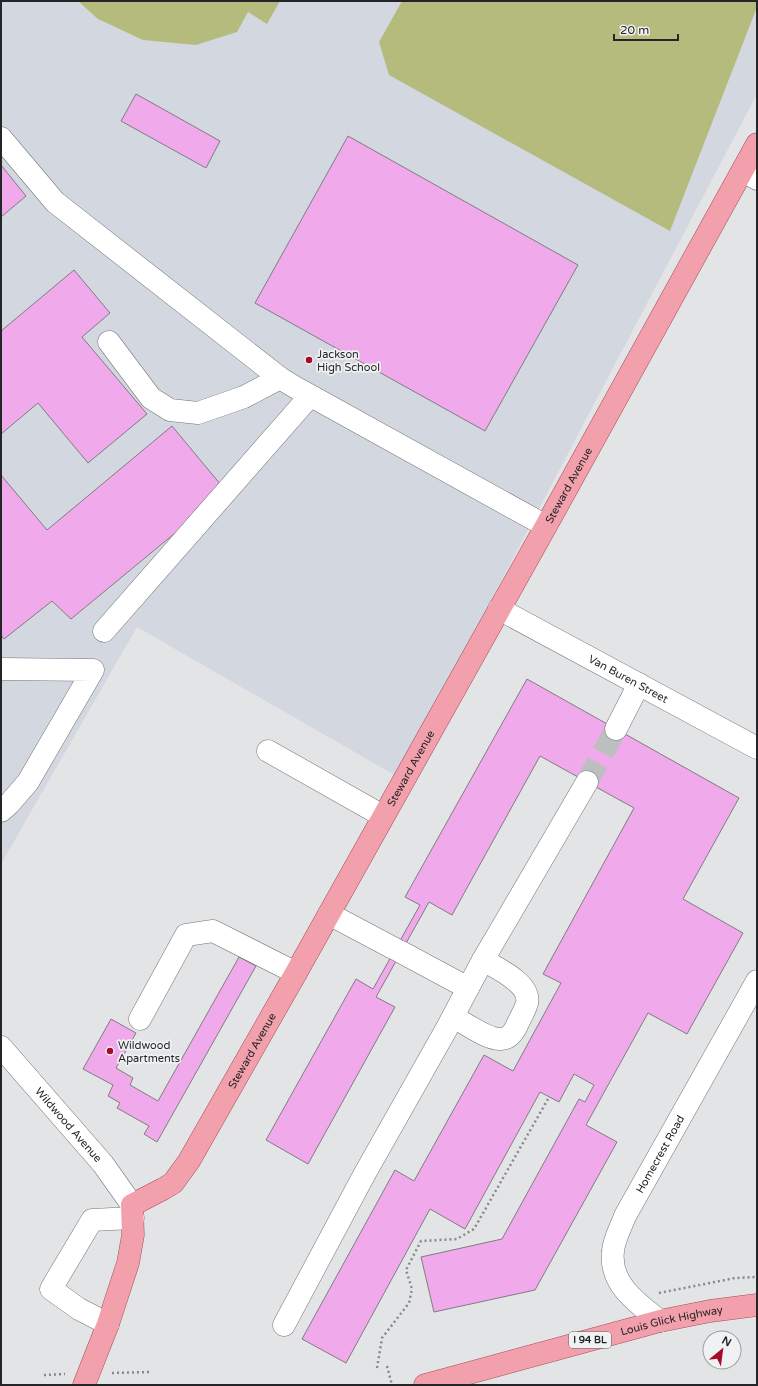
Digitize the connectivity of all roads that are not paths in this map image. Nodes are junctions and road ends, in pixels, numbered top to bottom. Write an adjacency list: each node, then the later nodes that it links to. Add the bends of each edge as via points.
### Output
1 (1, 138): 5 (street, via 55,202)
2 (757, 144): 3 (main road, Steward Avenue)
3 (750, 175): 7 (main road, Steward Avenue)
4 (109, 342): 5 (street, via 151,398 170,410 198,413 244,397)
5 (280, 378): 6 (street)
6 (310, 396): 7 (street); 9 (street)
7 (546, 526): 8 (main road, Steward Avenue)
8 (499, 609): 11 (street, Van Buren Street); 17 (main road, Steward Avenue)
9 (104, 631)
10 (1, 669): 16 (street, via 93,670 28,782)
11 (638, 684): 12 (street); 13 (street, Van Buren Street)
12 (616, 729)
13 (755, 743)
14 (268, 751): 17 (street)
15 (587, 782): 19 (street)
16 (1, 811)
17 (383, 816): 18 (main road, Steward Avenue)
18 (329, 914): 20 (main road, Steward Avenue); 22 (street)
19 (483, 960): 22 (street); 23 (street, via 516,980 524,989 527,1002 515,1029 510,1036 501,1039 490,1037)
20 (296, 973): 24 (street, via 213,931 186,935); 26 (main road, Steward Avenue, via 181,1173 173,1183)
21 (757, 981): 28 (street, Homecrest Road, via 625,1216 613,1250 613,1264 619,1282 634,1300)
22 (468, 988): 23 (street)
23 (453, 1017): 30 (street, via 364,1175)
24 (140, 1019)
25 (1, 1047): 26 (street, Wildwood Avenue, via 103,1164)
26 (133, 1212): 29 (main road, via 134,1235); 29 (street, via 92,1220 51,1289 78,1309)
27 (757, 1305): 28 (main road, Louis Glick Highway / I 94 BL)
28 (660, 1321): 32 (main road, Louis Glick Highway / I 94 BL)
29 (108, 1324): 31 (main road)
30 (284, 1325)
31 (84, 1385)
32 (425, 1385)

